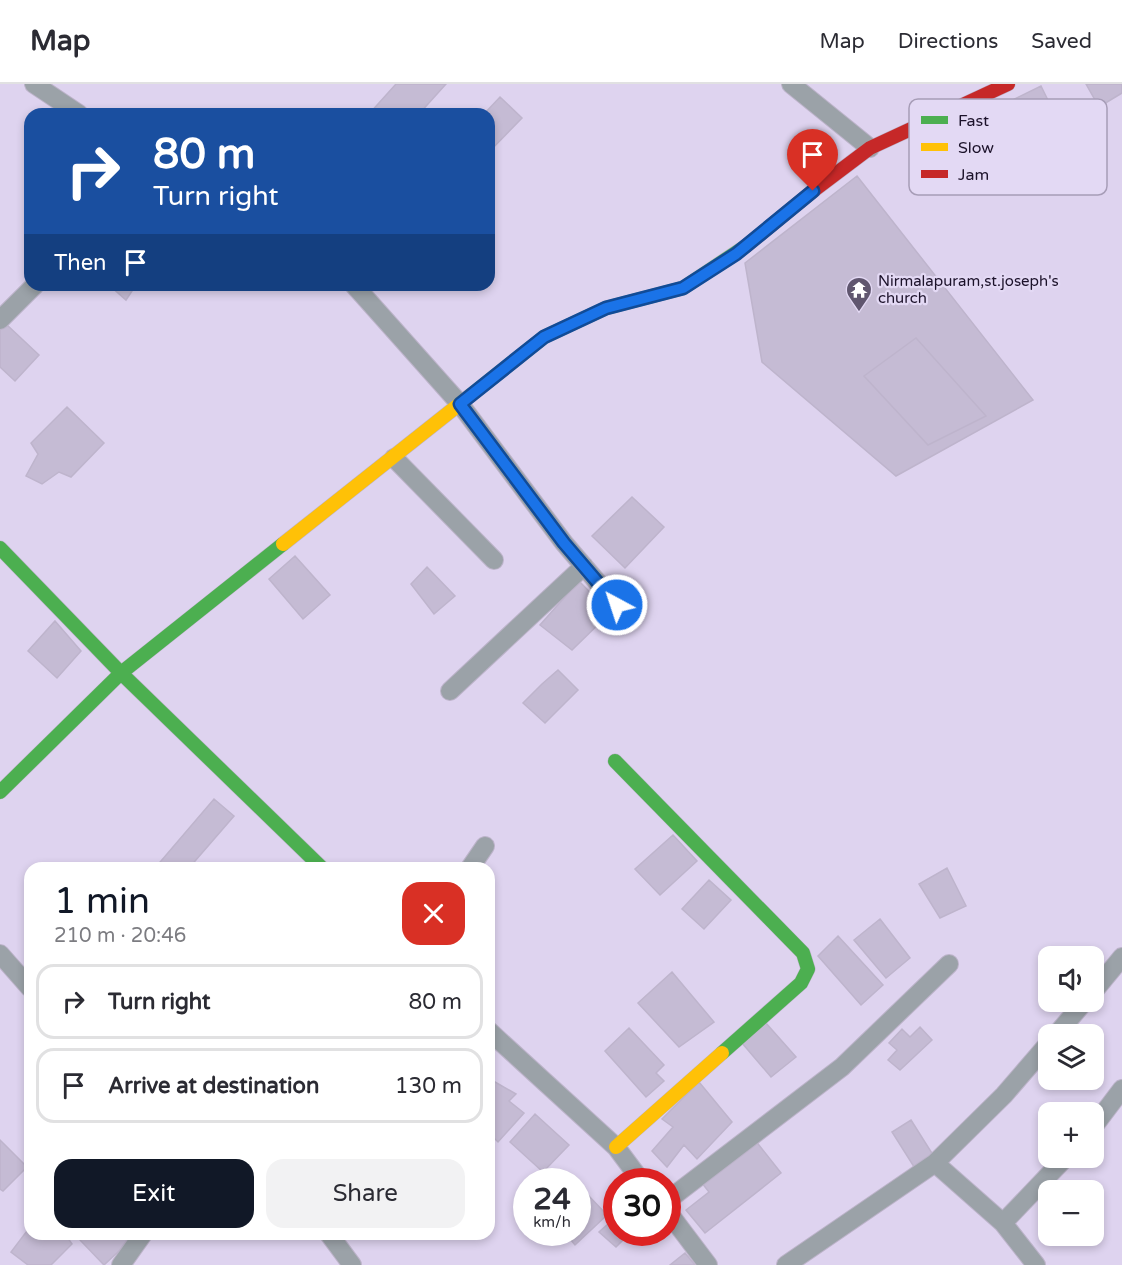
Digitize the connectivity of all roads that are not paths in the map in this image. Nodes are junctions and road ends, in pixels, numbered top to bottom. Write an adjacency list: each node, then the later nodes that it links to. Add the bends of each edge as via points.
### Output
1 (34, 84): 5 (street)
2 (791, 84): 7 (street)
3 (1008, 84): 4 (street)
4 (976, 99)
5 (69, 108)
6 (909, 130): 7 (street)
7 (870, 148): 11 (street, via 736,254 683,288 606,308 544,337)
8 (29, 291): 10 (street)
9 (359, 291): 11 (street)
10 (0, 320)
11 (460, 404): 12 (street); 15 (street)
12 (394, 458): 14 (street); 17 (street)
13 (0, 548): 17 (street)
14 (494, 560)
15 (584, 566): 16 (street); 18 (street)
16 (617, 605)
17 (121, 673): 20 (street); 22 (street)
18 (450, 691)
19 (615, 760): 35 (street, via 788,936 803,953 808,969 801,983)
20 (0, 792)
21 (485, 846): 23 (street)
22 (316, 862)
23 (474, 862)
24 (0, 954): 28 (street)
25 (1122, 957): 27 (street)
26 (949, 964): 39 (street, via 842,1066)
27 (1104, 979)
28 (24, 981)
29 (1076, 1012): 30 (street)
30 (1065, 1024)
31 (495, 1036): 35 (street)
32 (1038, 1056): 36 (street)
33 (1122, 1089): 34 (street)
34 (1104, 1113)
35 (616, 1147): 37 (street)
36 (935, 1163): 40 (street); 47 (street)
37 (632, 1168)
38 (1055, 1168): 40 (street)
39 (681, 1190)
40 (1003, 1223): 48 (street)
41 (681, 1229): 46 (street)
42 (139, 1240): 44 (street)
43 (333, 1240): 45 (street)
44 (121, 1265)
45 (352, 1265)
46 (708, 1265)
47 (786, 1265)
48 (1036, 1265)

